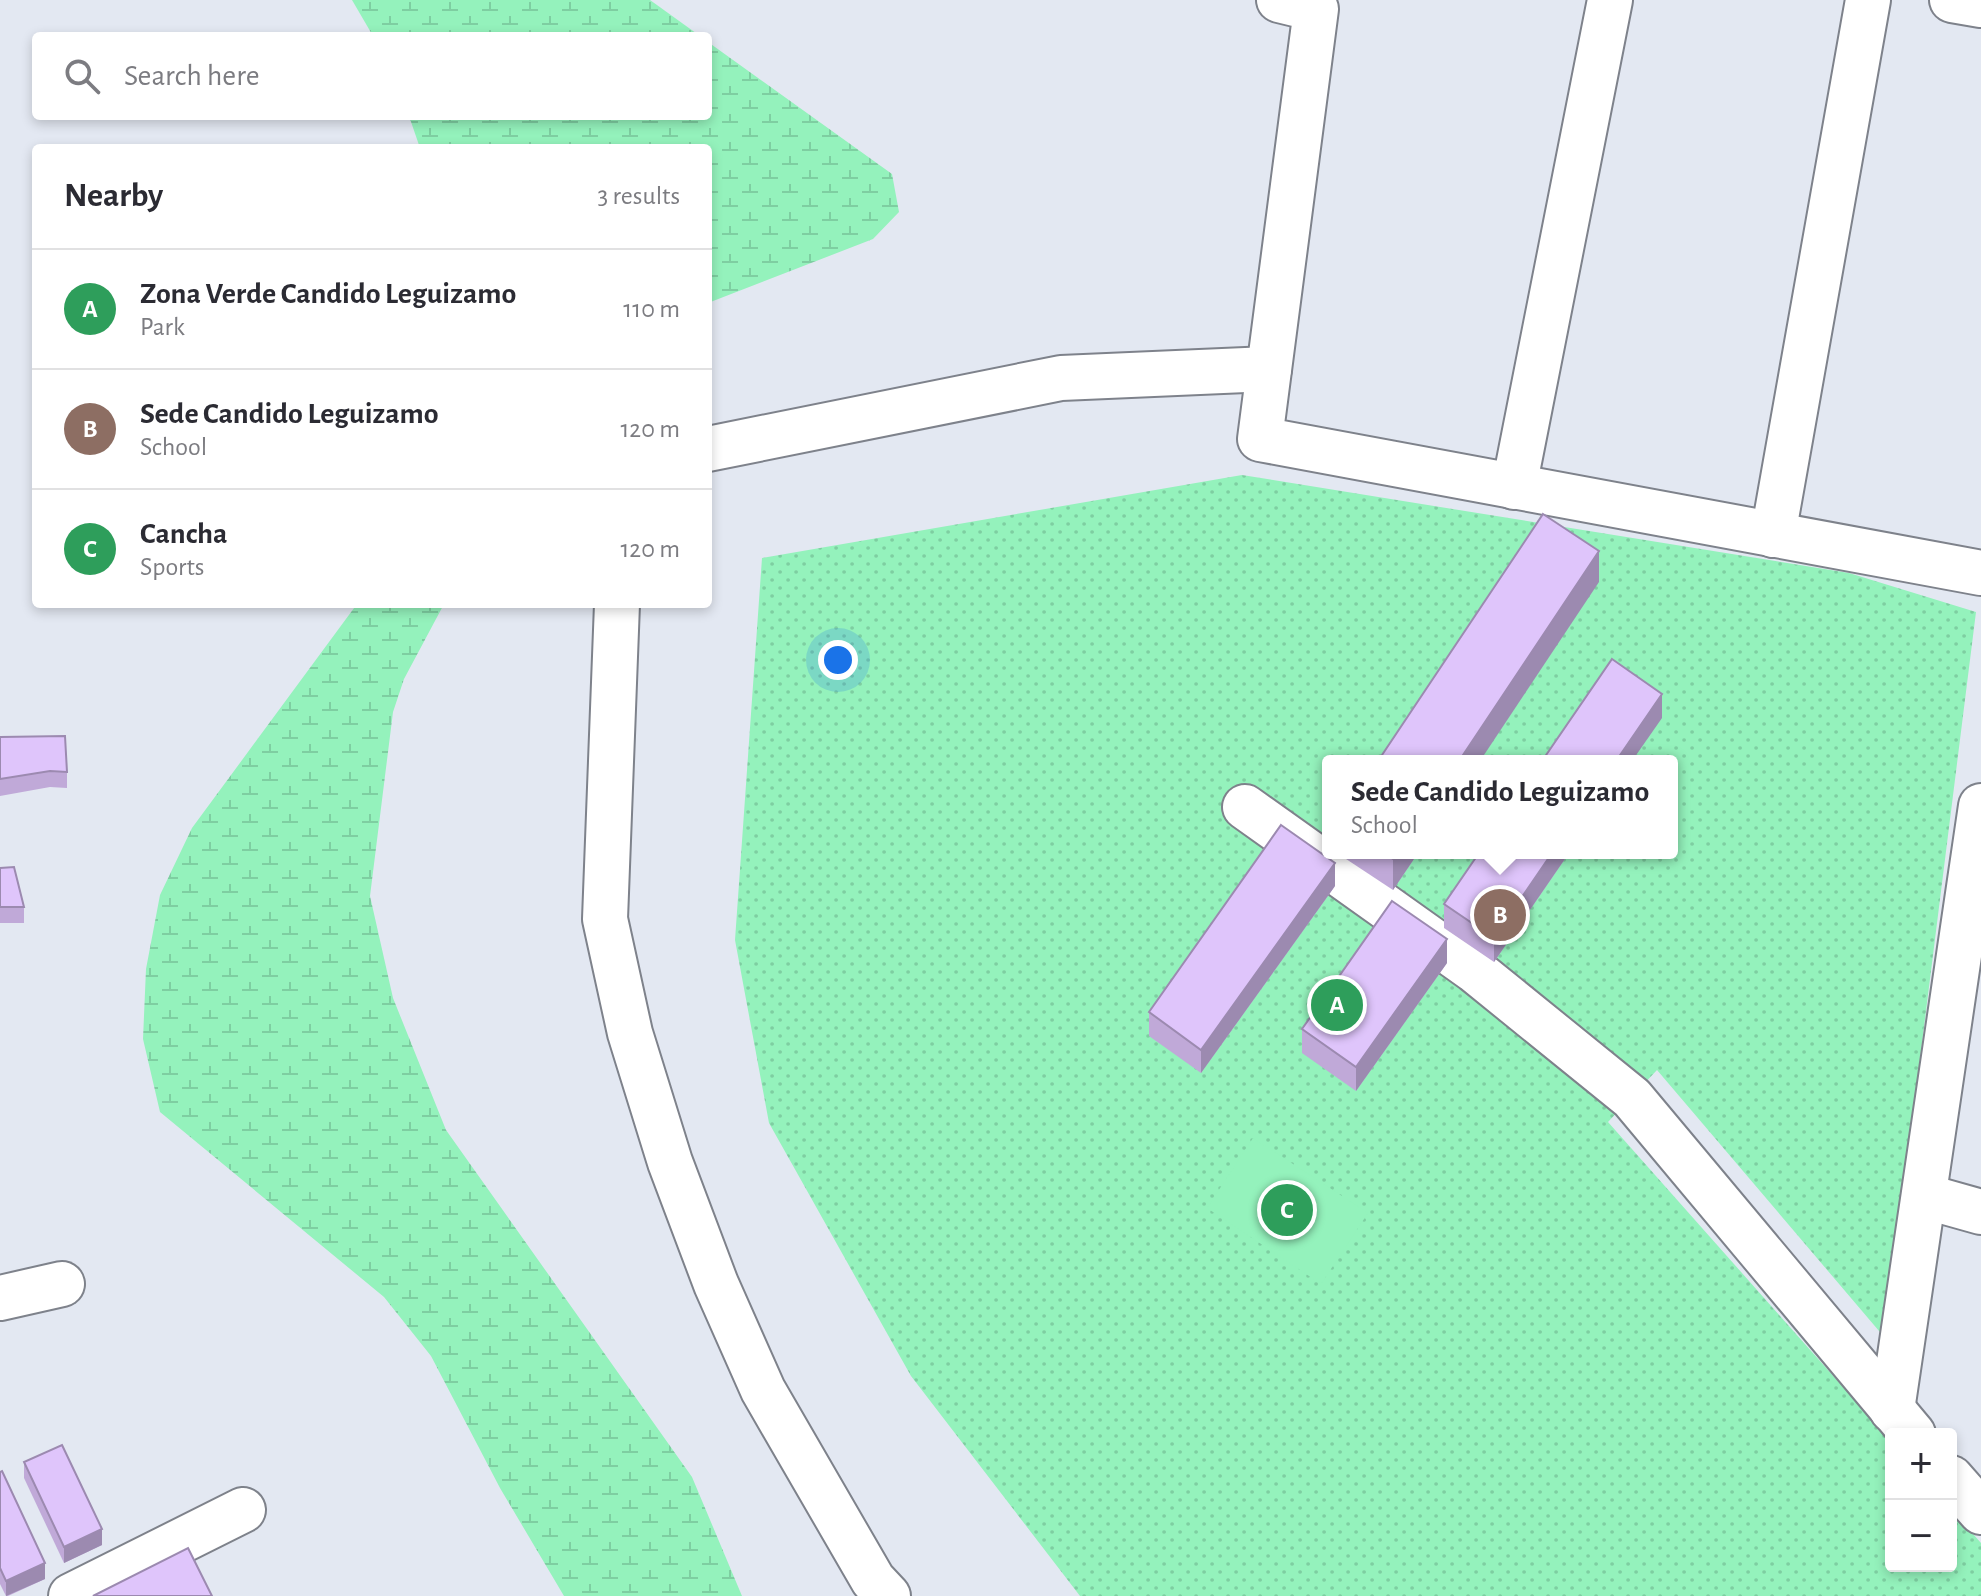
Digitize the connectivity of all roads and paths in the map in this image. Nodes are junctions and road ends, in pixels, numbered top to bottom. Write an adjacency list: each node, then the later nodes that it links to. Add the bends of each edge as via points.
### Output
1 (1279, 0): 6 (street, via 1316,9)
2 (1610, 0): 8 (street)
3 (1868, 0): 9 (street)
4 (1952, 0): 5 (street)
5 (1981, 5)
6 (1269, 369): 7 (street, via 1061,378); 8 (street, via 1260,439)
7 (712, 448)
8 (1514, 487): 9 (street)
9 (1773, 535): 10 (street)
10 (1981, 573)
11 (617, 608): 23 (street, via 605,919 630,1033 670,1162 763,1390 873,1580)
12 (1981, 806): 14 (street)
13 (1245, 807): 18 (street, via 1474,970 1632,1098)
14 (1924, 1196): 15 (street); 18 (street)
15 (1981, 1212)
16 (62, 1284): 17 (street)
17 (0, 1298)
18 (1903, 1422)
19 (1957, 1485): 21 (street)
20 (243, 1510): 22 (street)
21 (1981, 1512)
22 (71, 1596)
23 (888, 1596)

